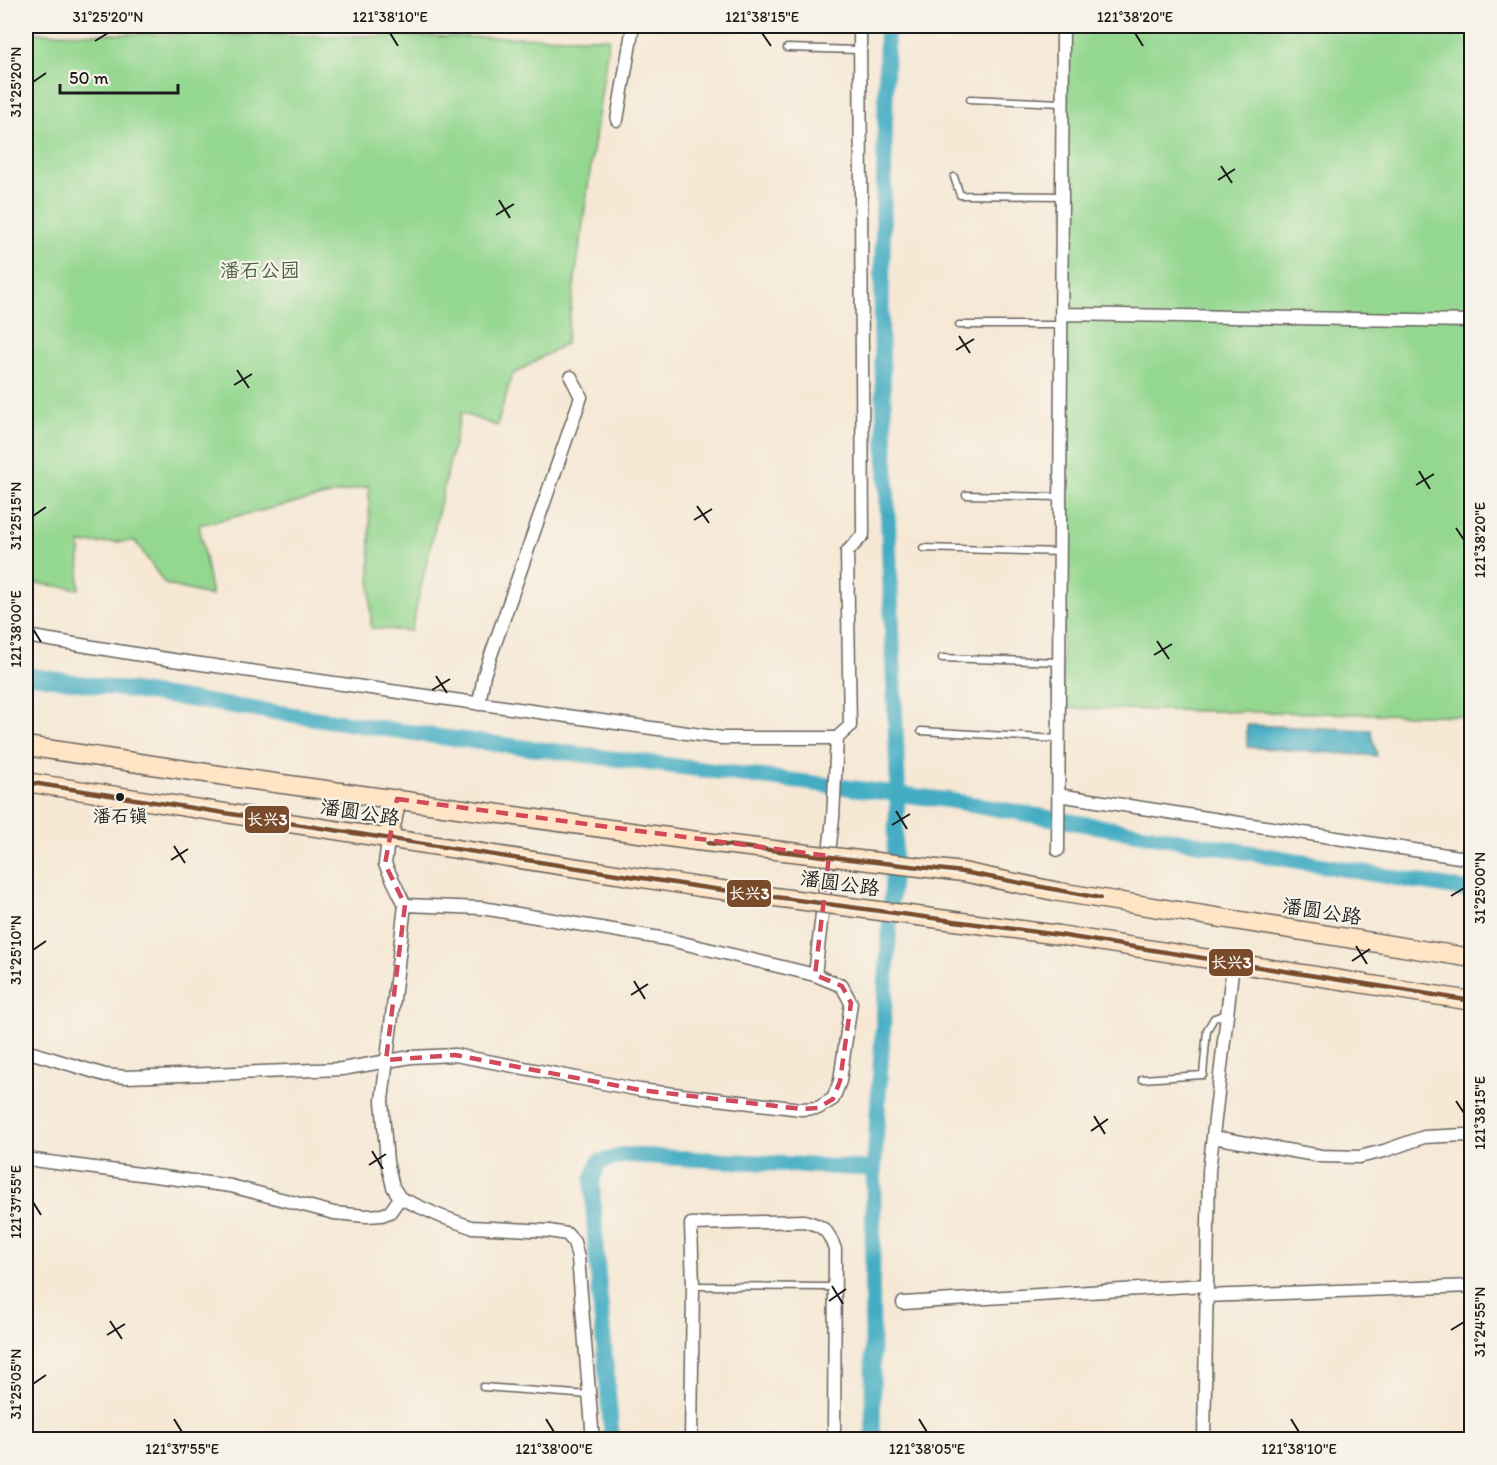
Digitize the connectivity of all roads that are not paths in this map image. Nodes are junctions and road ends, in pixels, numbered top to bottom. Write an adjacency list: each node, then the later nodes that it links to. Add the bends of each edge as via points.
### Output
1 (633, 26): 8 (street)
2 (860, 26): 5 (street)
3 (1063, 26): 7 (street)
4 (787, 48): 5 (lane)
5 (860, 50): 25 (street, via 863,535 847,552 850,726)
6 (970, 99): 7 (lane)
7 (1063, 103): 10 (street)
8 (618, 120)
9 (954, 177): 10 (lane, via 960,195)
10 (1063, 196): 11 (street)
11 (1063, 319): 12 (street); 13 (lane); 16 (street)
12 (1472, 321)
13 (959, 325)
14 (571, 377): 22 (street, via 581,397 484,675)
15 (966, 495): 16 (lane)
16 (1061, 497): 18 (street)
17 (923, 548): 18 (lane)
18 (1061, 552): 21 (street)
19 (26, 636): 22 (street)
20 (942, 658): 21 (lane)
21 (1060, 662): 24 (street)
22 (479, 704): 25 (street, via 722,738)
23 (921, 731): 24 (lane)
24 (1059, 738): 29 (street)
25 (837, 744): 36 (street, via 833,818)
26 (26, 746): 28 (main road, 潘圆公路)
27 (26, 782): 30 (main road, 潘圆公路)
28 (397, 799): 30 (main road); 34 (main road, 潘圆公路, bridge, via 697,842 963,872 1059,892)
29 (1058, 799): 31 (street); 32 (street)
30 (388, 840): 33 (street, via 385,864); 35 (main road, 潘圆公路, bridge)
31 (1058, 850)
32 (1472, 859)
33 (405, 905): 36 (street, via 482,908 666,939); 40 (street)
34 (1472, 958)
35 (1233, 963): 37 (main road, 潘圆公路); 38 (street)
36 (815, 975): 40 (street, via 842,986 851,1003 840,1081 833,1100 818,1108 640,1090 455,1055)
37 (1472, 1001)
38 (1227, 1014): 41 (lane, via 1214,1018 1207,1030 1203,1075); 42 (street)
39 (26, 1051): 40 (street, via 105,1075 126,1077 342,1070)
40 (386, 1060): 45 (street, via 382,1101 387,1162 393,1188)
41 (1142, 1078)
42 (1213, 1137): 43 (street, via 1321,1156 1359,1157 1424,1137); 49 (street)
43 (1472, 1138)
44 (26, 1159): 45 (street, via 231,1186 334,1213 382,1215 390,1212)
45 (400, 1198): 52 (street, via 471,1227 567,1234 574,1242 578,1258)
46 (693, 1286): 48 (lane); 48 (street, via 691,1224 804,1221 818,1224 830,1234 835,1249); 54 (street)
47 (1472, 1286): 49 (street)
48 (835, 1287): 55 (street)
49 (1205, 1290): 50 (street); 56 (street)
50 (903, 1303)
51 (483, 1387): 52 (lane)
52 (589, 1395): 53 (street)
53 (593, 1440)
54 (691, 1440)
55 (834, 1440)
56 (1204, 1440)

